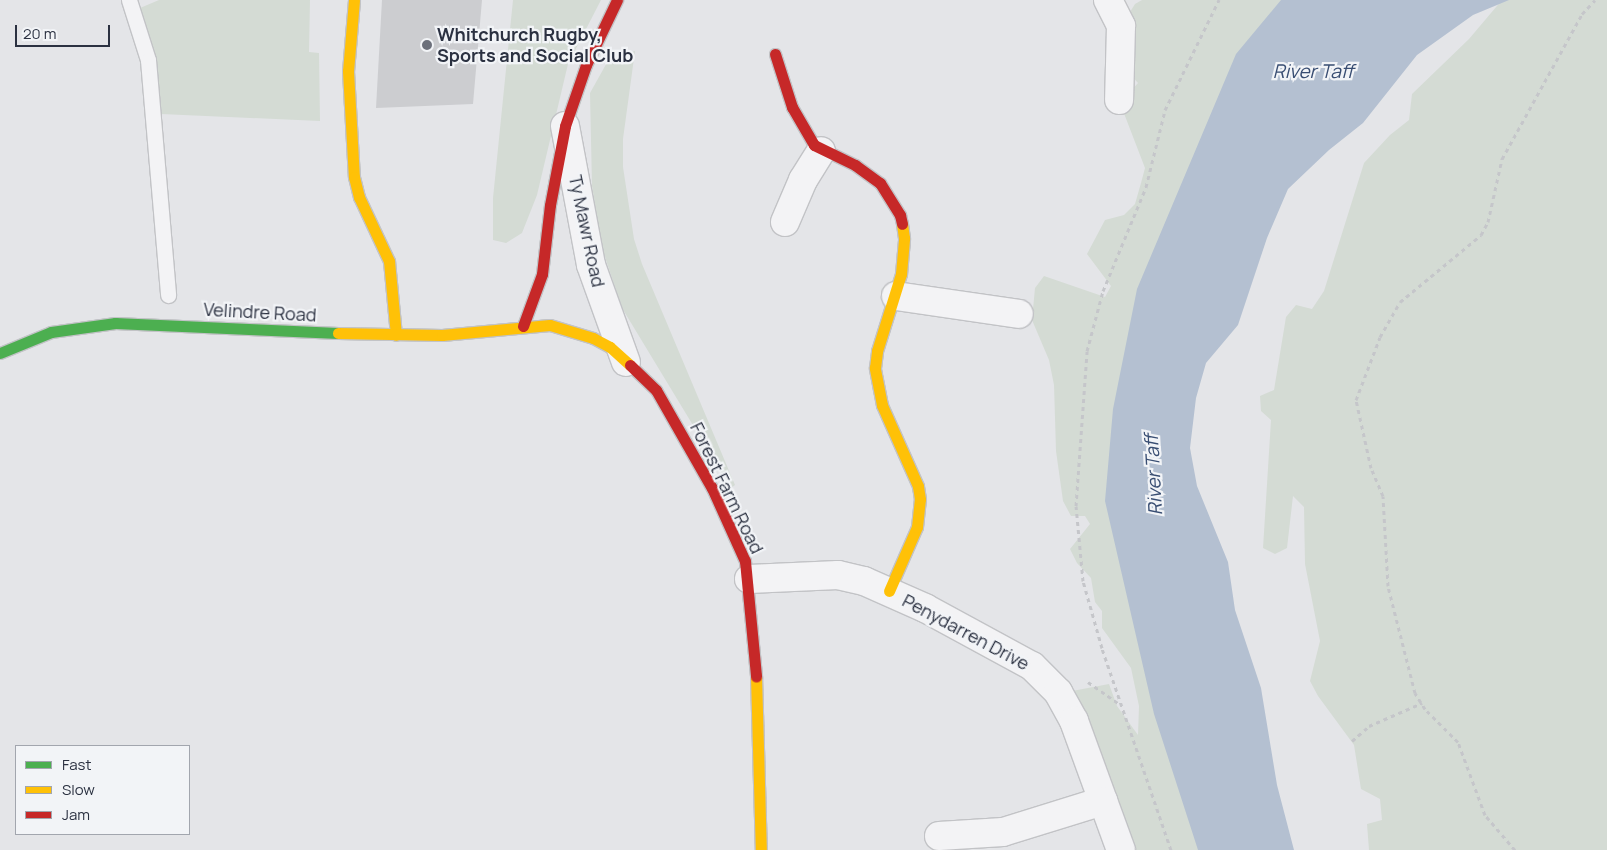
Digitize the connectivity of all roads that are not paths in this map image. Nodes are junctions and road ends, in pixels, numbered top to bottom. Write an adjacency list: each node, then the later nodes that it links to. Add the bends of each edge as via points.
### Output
1 (128, 0): 10 (lane, via 148,60)
2 (354, 0): 14 (street, via 348,71 354,177 389,261)
3 (617, 0): 7 (street, Ty Mawr Road, via 596,40)
4 (1108, 0): 6 (street, via 1121,26)
5 (775, 54): 8 (street, via 804,132)
6 (1119, 100)
7 (565, 126): 13 (street, Ty Mawr Road, via 550,204 543,267); 16 (street, Ty Mawr Road, via 592,265)
8 (821, 151): 9 (street, via 803,180); 11 (street, via 855,165 880,183 900,215 903,255)
9 (785, 222)
10 (168, 295)
11 (896, 296): 12 (street); 18 (street, via 877,351 877,385 882,405 918,486 920,499 917,527)
12 (1019, 314)
13 (523, 326): 14 (street, Velindre Road, via 442,335); 16 (street, Forest Farm Road, via 550,325 577,332 610,348)
14 (396, 335): 15 (street, Velindre Road, via 115,323 51,332)
15 (0, 353)
16 (626, 362): 17 (street, Forest Farm Road, via 656,390 688,446 737,541)
17 (749, 579): 18 (street, Penydarren Drive, via 838,575); 21 (street, Forest Farm Road)
18 (889, 591): 19 (street, Penydarren Drive, via 1032,666 1048,679 1074,722)
19 (1103, 801): 20 (street, via 1003,832); 22 (street, Penydarren Drive)
20 (939, 836)
21 (760, 850)
22 (1121, 850)

